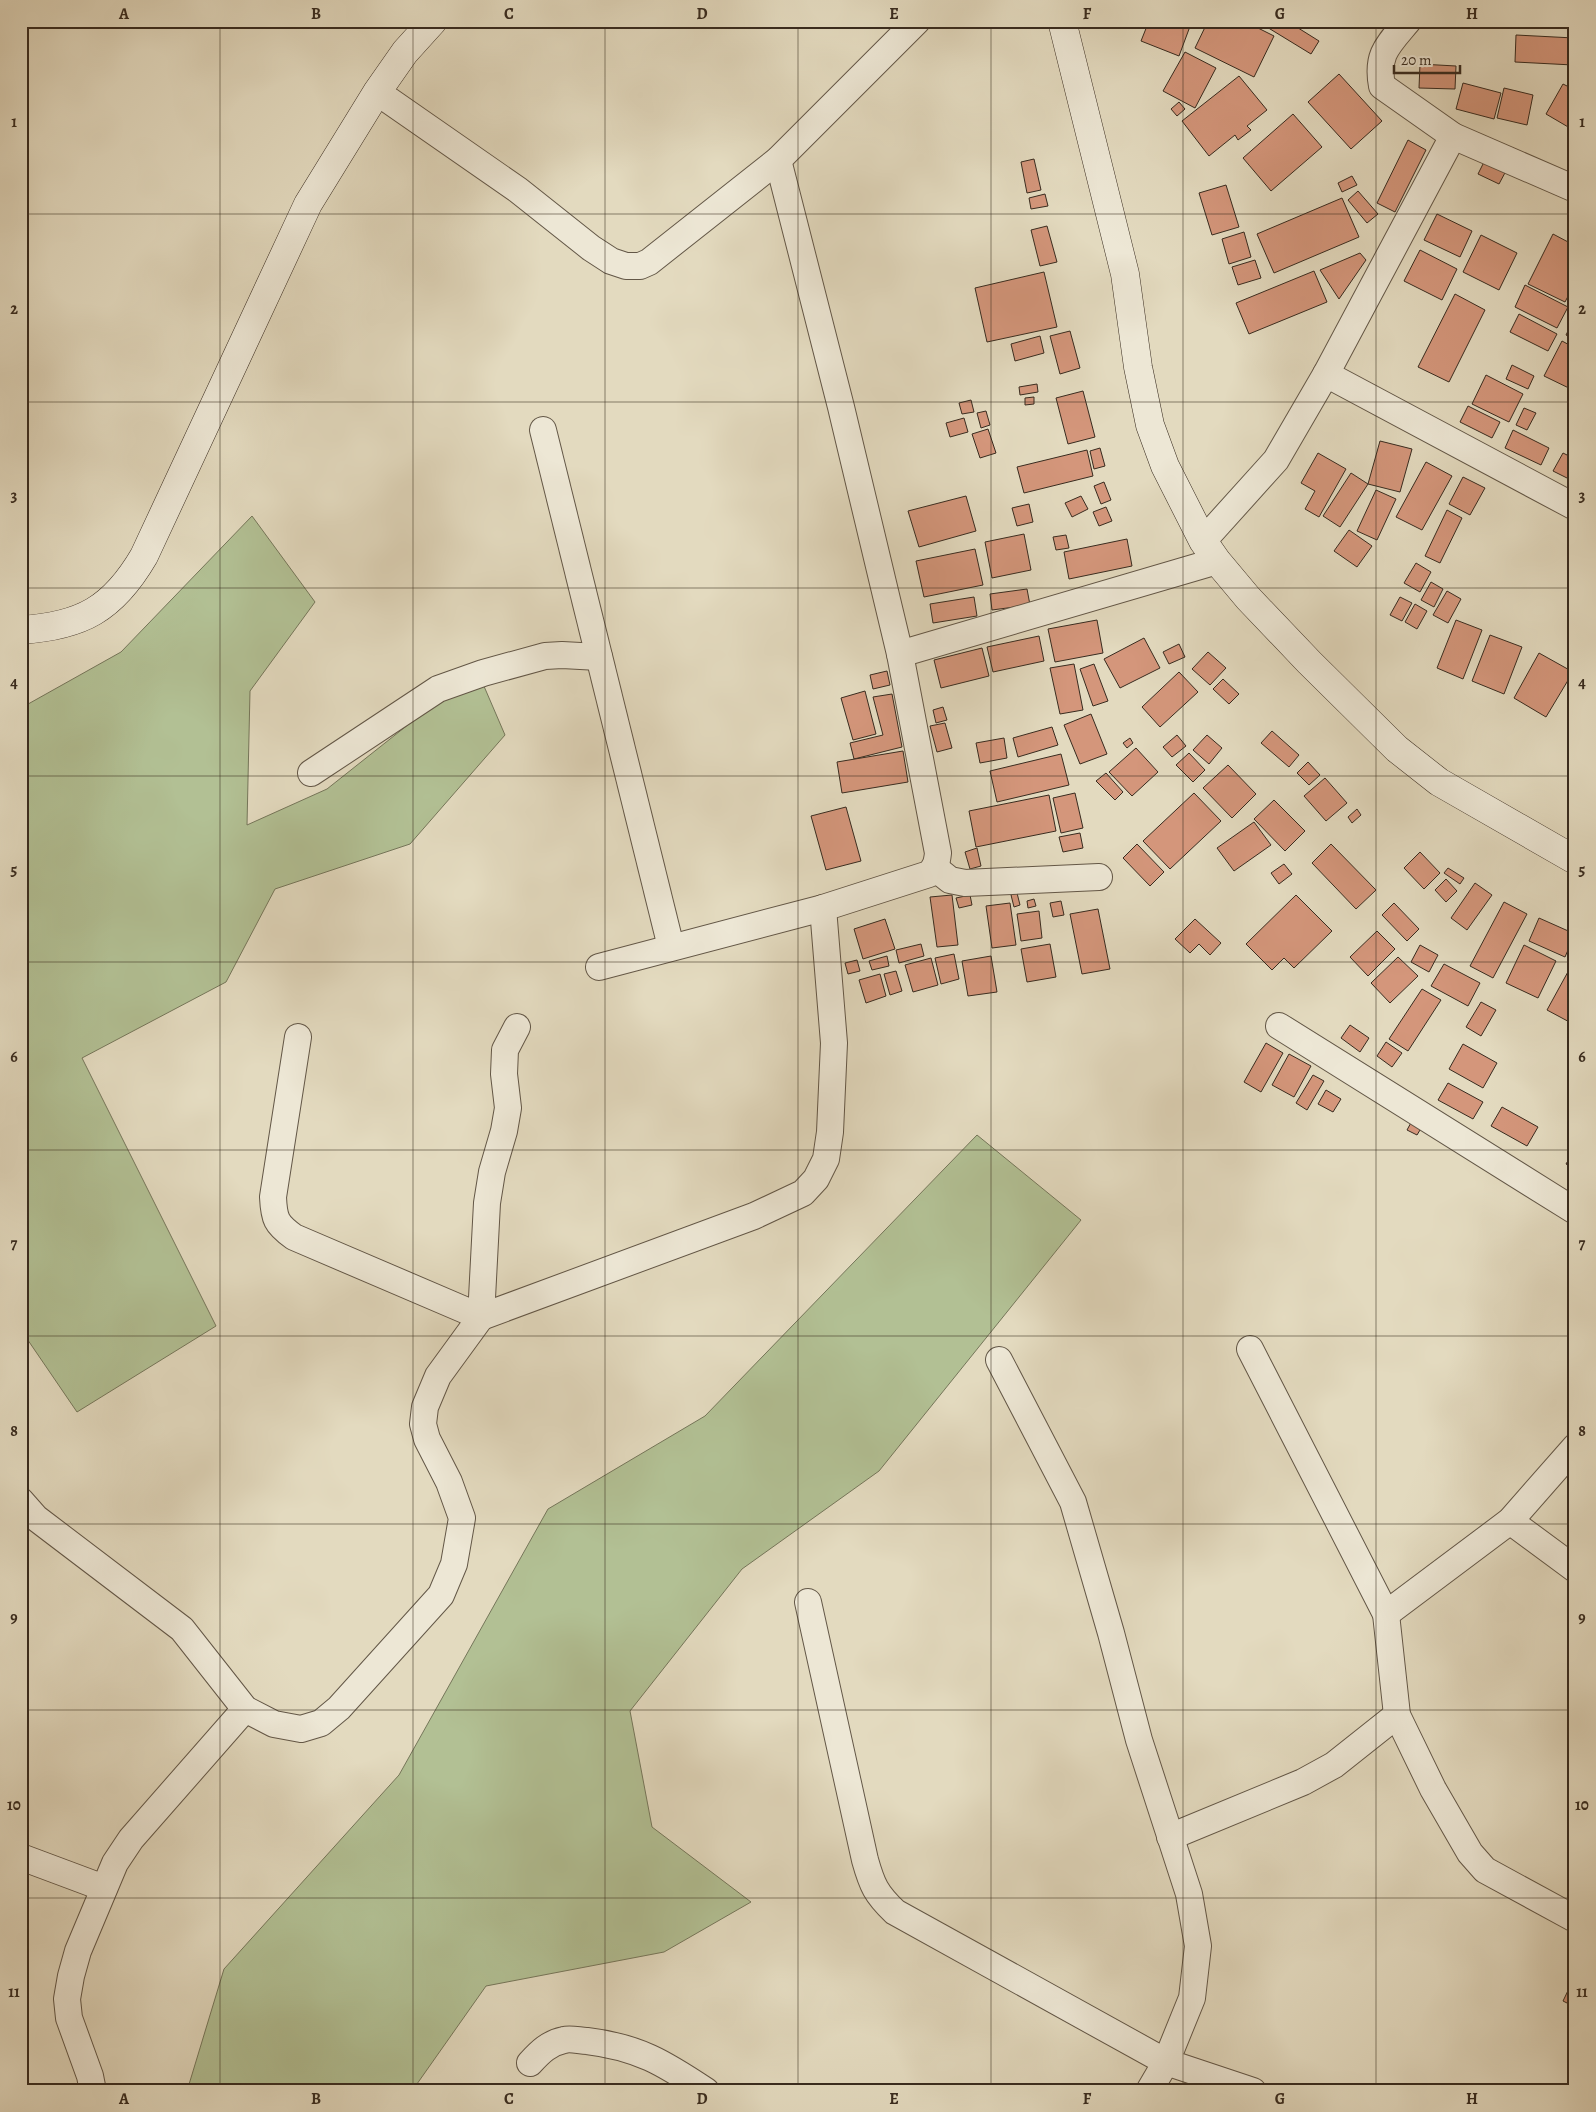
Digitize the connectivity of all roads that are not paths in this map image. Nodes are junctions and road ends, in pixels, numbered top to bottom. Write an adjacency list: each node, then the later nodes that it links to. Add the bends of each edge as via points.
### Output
1 (433, 21): 5 (street, via 405,52)
2 (917, 21): 7 (street)
3 (1062, 21): 12 (street, via 1125,274 1150,425 1165,466)
4 (1408, 21): 6 (street, via 1381,58 1382,86)
5 (377, 92): 7 (street, via 518,190 590,248 626,266 650,262); 13 (street, via 308,204 131,579 102,608 72,621)
6 (1453, 136): 8 (street); 9 (street)
7 (778, 160): 14 (street)
8 (1575, 190)
9 (1326, 374): 11 (street); 12 (street, via 1276,460)
10 (543, 430): 15 (street)
11 (1575, 507)
12 (1210, 551): 14 (street); 17 (street, via 1248,598 1308,662 1397,749 1439,782)
13 (21, 630)
14 (900, 654): 18 (street, via 938,853)
15 (599, 657): 16 (street, via 546,656 438,689); 21 (street)
16 (311, 773)
17 (1575, 860)
18 (934, 868): 19 (street, via 950,880 965,883); 20 (street, via 929,874)
19 (1099, 877)
20 (823, 908): 21 (street); 27 (street, via 834,1043 830,1132 826,1160 816,1180 803,1193 754,1216)
21 (671, 947): 22 (street)
22 (598, 967)
23 (1279, 1026): 26 (street)
24 (517, 1027): 27 (street, via 505,1050 508,1108 487,1203)
25 (298, 1037): 27 (street, via 273,1197 274,1216 280,1227 294,1238)
26 (1575, 1211)
27 (481, 1316): 36 (street, via 438,1376 426,1407 424,1424 427,1440 449,1482 462,1518 454,1564 441,1595 339,1708 321,1723 301,1729 274,1724)
28 (1250, 1348): 35 (street)
29 (999, 1360): 38 (street, via 1073,1502 1139,1740)
30 (1575, 1447): 32 (street)
31 (21, 1501): 36 (street, via 36,1518 182,1629)
32 (1510, 1521): 33 (street); 35 (street)
33 (1575, 1569)
34 (808, 1602): 42 (street, via 865,1860 872,1884 881,1899 895,1912)
35 (1386, 1614): 37 (street)
36 (245, 1709): 40 (street, via 131,1839)
37 (1397, 1715): 38 (street, via 1334,1765 1304,1782); 41 (street, via 1433,1789 1470,1854 1485,1870)
38 (1170, 1837): 42 (street, via 1189,1894 1198,1946 1192,1998)
39 (21, 1857): 40 (street)
40 (104, 1888): 44 (street, via 78,1951 67,1999 68,2018)
41 (1575, 1919)
42 (1166, 2062): 46 (street); 47 (street)
43 (530, 2063): 45 (street, via 543,2048 565,2039 600,2043 635,2051 664,2063)
44 (93, 2091)
45 (706, 2091)
46 (1149, 2091)
47 (1253, 2091)

